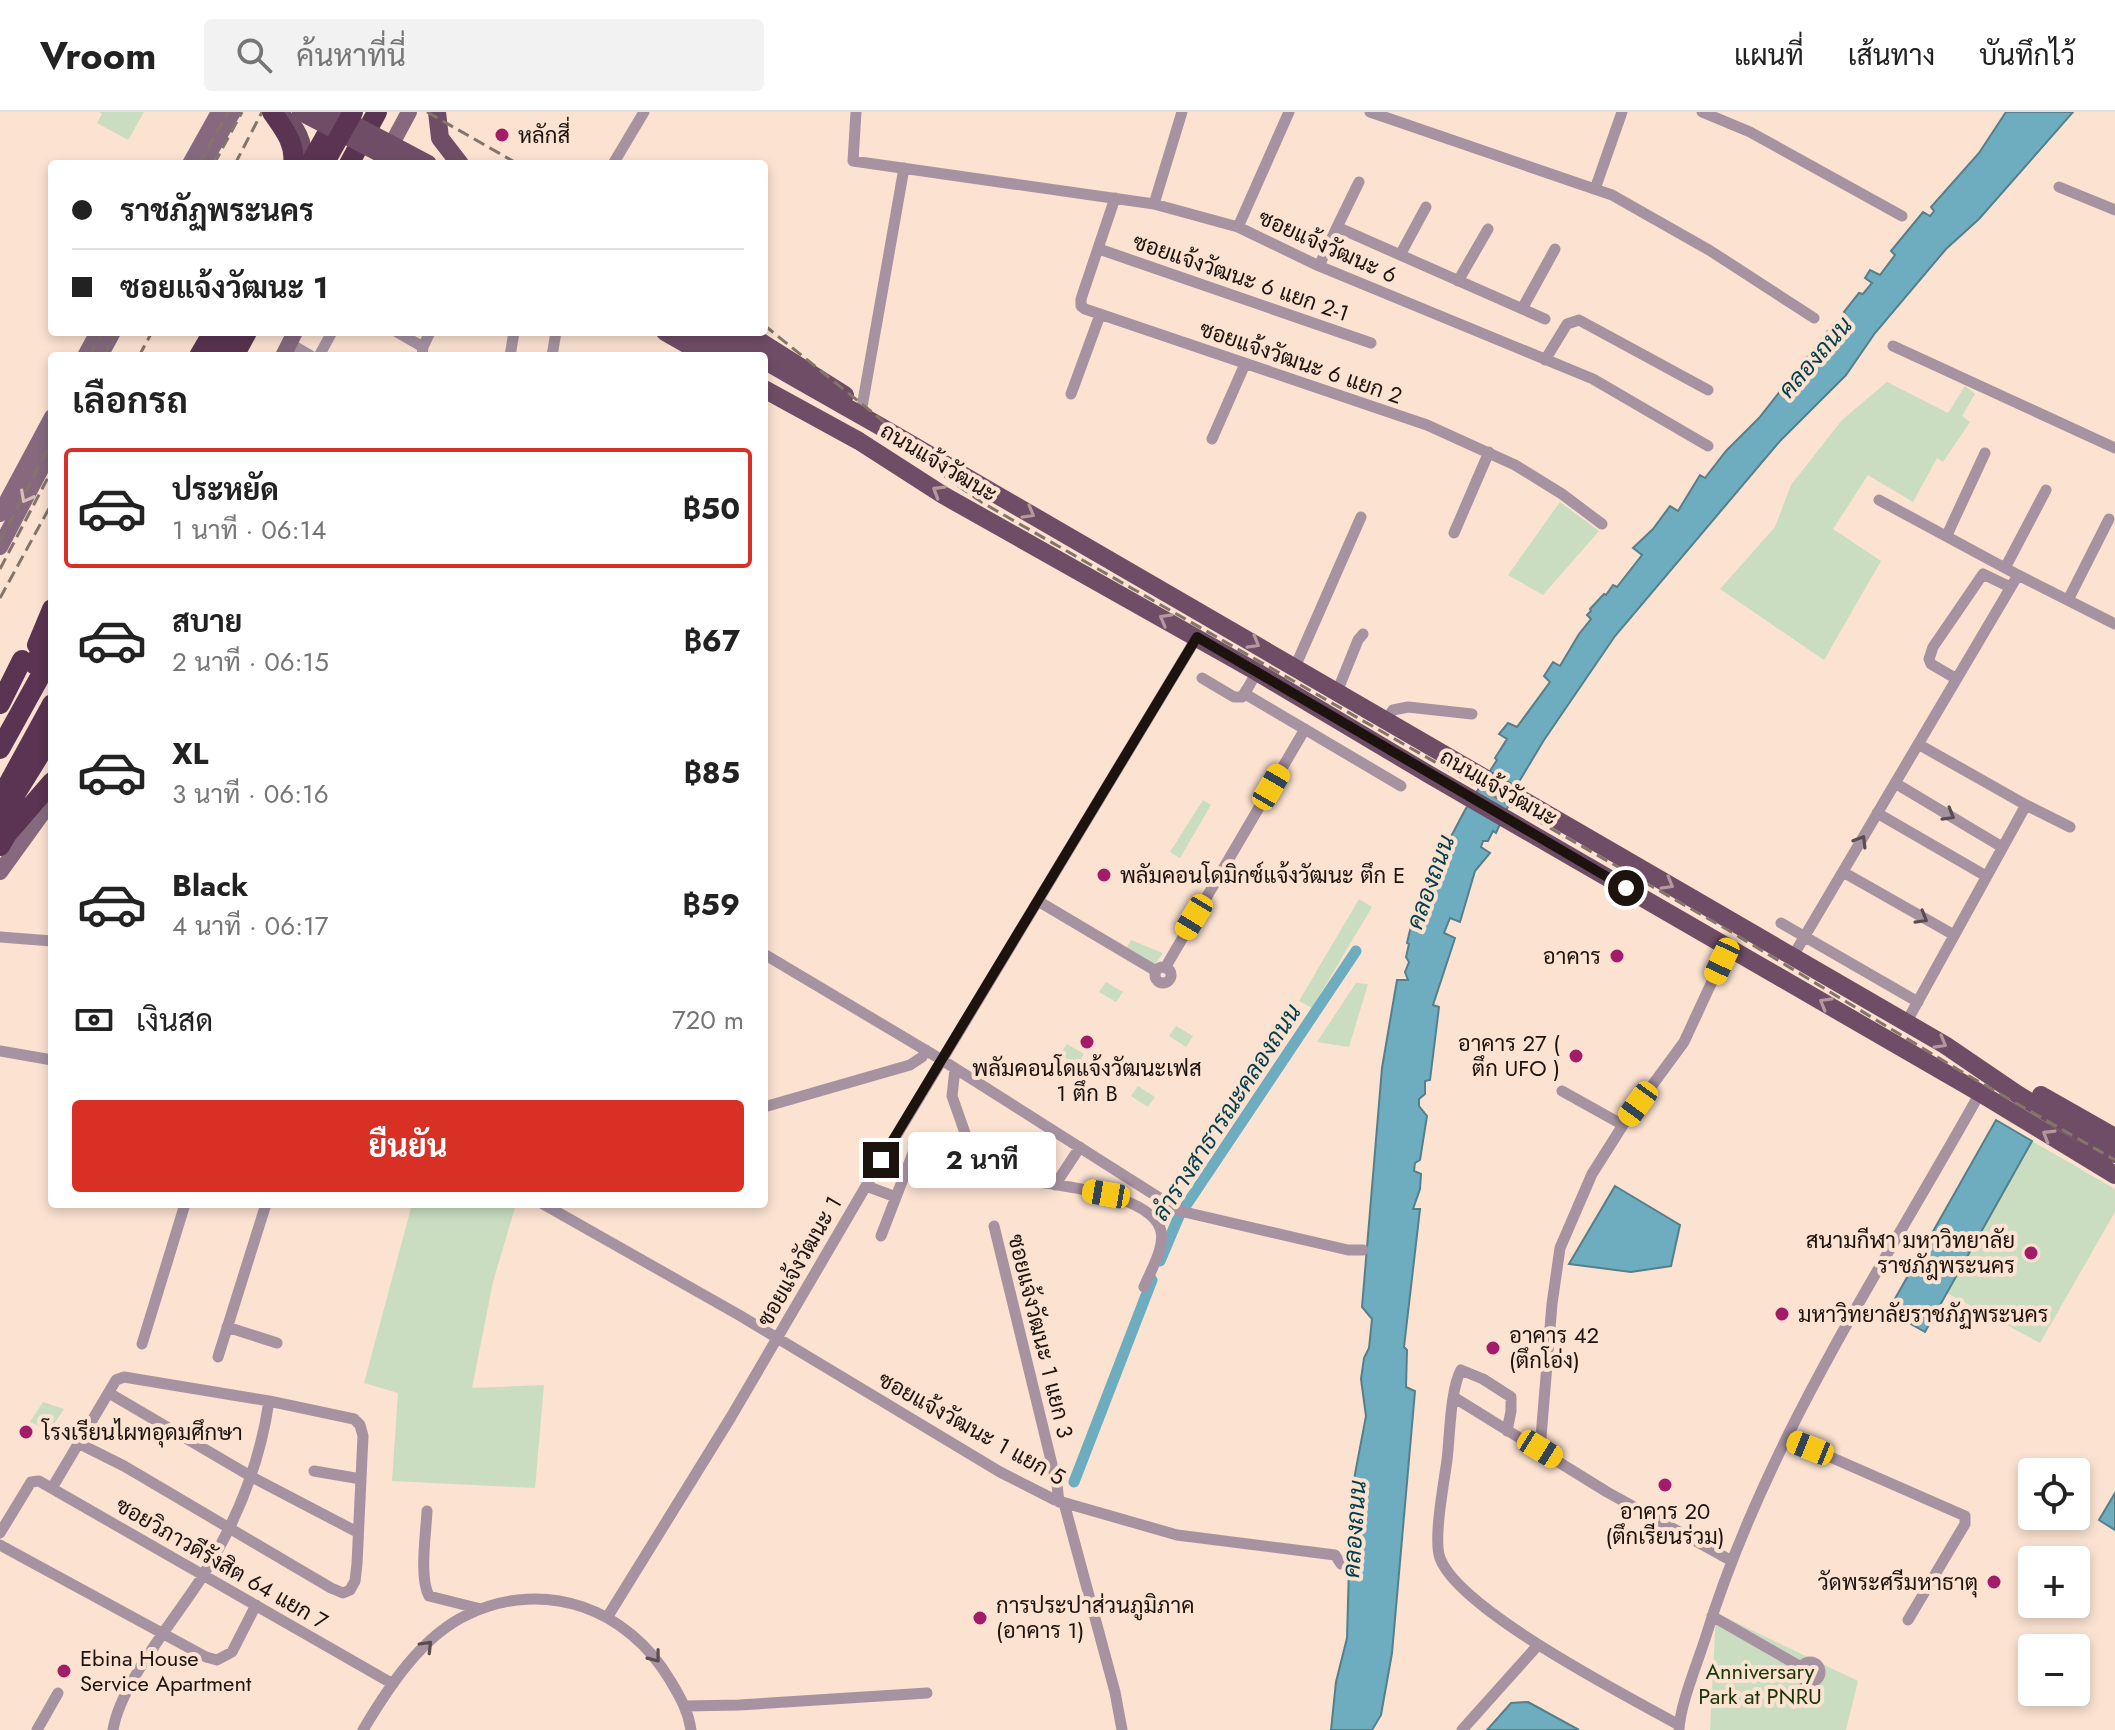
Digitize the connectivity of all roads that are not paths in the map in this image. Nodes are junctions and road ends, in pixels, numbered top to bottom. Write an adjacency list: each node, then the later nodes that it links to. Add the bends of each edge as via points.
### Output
1 (219, 112): 19 (street)
2 (233, 112): 20 (street)
3 (271, 112): 21 (highway, bridge)
4 (301, 112): 28 (main road, bridge)
5 (329, 112): 22 (street); 29 (main road, bridge)
6 (339, 112): 23 (highway)
7 (353, 112): 24 (highway, bridge)
8 (369, 112): 25 (highway, bridge)
9 (377, 112): 26 (highway)
10 (409, 112): 27 (street)
11 (437, 112): 30 (main road, via 440,138)
12 (644, 112): 31 (street)
13 (856, 112): 32 (street, ซอยแจ้งวัฒนะ 6, via 853,161)
14 (1182, 112): 37 (street)
15 (1289, 112): 41 (street)
16 (1370, 112): 35 (street)
17 (1622, 112): 35 (street)
18 (1702, 112): 40 (street, via 1750,132)
19 (192, 160)
20 (205, 160)
21 (298, 160)
22 (302, 160)
23 (303, 160)
24 (326, 160)
25 (342, 160)
26 (351, 160)
27 (383, 160)
28 (393, 160)
29 (422, 160)
30 (455, 160)
31 (615, 160)
32 (904, 168): 36 (street, ซอยแจ้งวัฒนะ 6); 71 (street)
33 (1359, 182): 42 (street)
34 (2059, 187): 39 (street)
35 (1595, 189): 51 (street, via 1671,227)
36 (1115, 198): 37 (street, ซอยแจ้งวัฒนะ 6); 44 (street)
37 (1154, 204): 41 (street, ซอยแจ้งวัฒนะ 6)
38 (1426, 207): 46 (street)
39 (2115, 210)
40 (1902, 216)
41 (1238, 227): 47 (street, ซอยแจ้งวัฒนะ 6)
42 (1337, 227): 46 (street); 47 (street)
43 (1488, 229): 48 (street)
44 (1099, 249): 50 (street, via 1081,302); 58 (street, ซอยแจ้งวัฒนะ 6 แยก 2-1)
45 (1555, 249): 49 (street)
46 (1400, 255): 48 (street)
47 (1319, 266): 64 (street, ซอยแจ้งวัฒนะ 6)
48 (1458, 281): 49 (street)
49 (1522, 309): 52 (street)
50 (1100, 315): 66 (street, ซอยแจ้งวัฒนะ 6 แยก 2); 70 (street)
51 (1814, 318)
52 (1545, 319)
53 (402, 336): 60 (street)
54 (672, 336): 61 (main road)
55 (699, 336): 62 (main road)
56 (723, 336): 63 (main road)
57 (752, 336): 71 (main road, ถนนแจ้งวัฒนะ)
58 (1371, 343)
59 (1893, 346): 77 (street)
60 (423, 352)
61 (700, 352)
62 (726, 352)
63 (750, 352)
64 (1545, 360): 68 (street, via 1567,324 1579,320); 76 (street, ซอยแจ้งวัฒนะ 6, via 1593,379)
65 (768, 362): 73 (main road, ถนนแจ้งวัฒนะ)
66 (1245, 364): 74 (street); 78 (street, ซอยแจ้งวัฒนะ 6 แยก 2, via 1427,425)
67 (768, 377): 75 (main road, ถนนแจ้งวัฒนะ)
68 (1708, 390)
69 (768, 391): 75 (main road, ถนนแจ้งวัฒนะ)
70 (1071, 394)
71 (862, 407): 73 (main road, ถนนแจ้งวัฒนะ)
72 (48, 424): 83 (street)
73 (881, 425): 102 (main road, ถนนแจ้งวัฒนะ, one-way to 102)
74 (1212, 439)
75 (859, 441): 98 (main road, ถนนแจ้งวัฒนะ, one-way to 75)
76 (1708, 446)
77 (2115, 448)
78 (1489, 452): 86 (street, ซอยแจ้งวัฒนะ 6 แยก 2); 87 (street)
79 (1985, 453): 88 (street)
80 (48, 456): 89 (street, one-way to 89)
81 (2046, 490): 90 (street)
82 (1879, 500): 88 (street)
83 (0, 514)
84 (1361, 517): 102 (street)
85 (2109, 519): 93 (street)
86 (1602, 524)
87 (1454, 533)
88 (1947, 535): 90 (street)
89 (0, 547)
90 (2005, 568): 91 (street)
91 (2018, 575): 92 (street); 93 (street)
92 (2010, 587): 105 (street); 105 (street, via 1983,574 1933,647 1931,664)
93 (2068, 600): 96 (street)
94 (48, 616): 100 (street)
95 (48, 617): 109 (highway)
96 (2115, 624)
97 (1363, 634): 108 (street)
98 (1197, 637): 103 (main road, ถนนแจ้งวัฒนะ); 133 (street, ซอยแจ้งวัฒนะ 1)
99 (48, 639): 109 (highway)
100 (22, 660): 109 (highway)
101 (48, 662): 117 (highway)
102 (1295, 667): 108 (main road, ถนนแจ้งวัฒนะ)
103 (1257, 672): 107 (street); 139 (main road, ถนนแจ้งวัฒนะ)
104 (1202, 678): 107 (street, via 1234,697 1242,697)
105 (1955, 678): 116 (street)
106 (48, 688): 119 (highway)
107 (1247, 688): 114 (street, via 1250,697)
108 (1337, 692): 112 (main road, ถนนแจ้งวัฒนะ)
109 (5, 699): 113 (highway)
110 (48, 711): 123 (highway)
111 (1472, 714): 112 (street, via 1408,707 1393,710)
112 (1386, 720): 141 (main road, ถนนแจ้งวัฒนะ, one-way to 141)
113 (0, 726)
114 (1305, 729): 122 (street); 133 (street, via 1161,970)
115 (48, 743): 128 (highway)
116 (1918, 744): 120 (street); 124 (street)
117 (0, 749)
118 (48, 761): 128 (highway)
119 (0, 773)
120 (1895, 783): 126 (street); 129 (street, one-way to 129)
121 (48, 786): 128 (highway)
122 (1401, 786)
123 (0, 799)
124 (2026, 805): 127 (street); 129 (street)
125 (48, 806): 130 (street)
126 (1877, 813): 131 (street, one-way to 126); 132 (street)
127 (2070, 827)
128 (2, 833)
129 (2002, 847): 132 (street)
130 (0, 872)
131 (1843, 872): 135 (street, one-way to 135); 137 (street)
132 (1986, 876): 135 (street)
133 (1038, 901): 147 (street, ซอยแจ้งวัฒนะ 1)
134 (1781, 923): 137 (street)
135 (1954, 935): 142 (street)
136 (0, 937): 138 (street)
137 (1804, 937): 141 (street); 142 (street)
138 (48, 941)
139 (1728, 947): 151 (main road, ถนนแจ้งวัฒนะ, one-way to 139); 153 (street, via 1684,1042)
140 (768, 956): 144 (street)
141 (1793, 956): 143 (main road, ถนนแจ้งวัฒนะ)
142 (1918, 1002): 143 (street)
143 (1906, 1023): 148 (main road, ถนนแจ้งวัฒนะ, one-way to 148)
144 (926, 1050): 147 (street); 152 (street, via 910,1065)
145 (0, 1051): 146 (street)
146 (48, 1059)
147 (942, 1060): 149 (street); 162 (street, ซอยแจ้งวัฒนะ 1)
148 (1971, 1060): 154 (main road, ถนนแจ้งวัฒนะ); 158 (main road, ถนนแจ้งวัฒนะ)
149 (955, 1069): 155 (street); 156 (street, via 952,1096)
150 (1562, 1091): 153 (street)
151 (1980, 1093): 159 (main road, ถนนแจ้งวัฒนะ, one-way to 151); 180 (street)
152 (768, 1106)
153 (1623, 1125): 182 (street, via 1592,1174 1560,1248)
154 (2115, 1137)
155 (1080, 1147): 161 (street); 169 (street, via 1180,1211)
156 (971, 1150)
157 (913, 1153): 163 (street)
158 (2115, 1154)
159 (2115, 1175)
160 (1024, 1180): 161 (street)
161 (1055, 1185): 170 (street, via 1121,1199 1154,1220 1161,1242)
162 (866, 1186): 163 (street); 172 (street, ซอยแจ้งวัฒนะ 1)
163 (896, 1197): 168 (street)
164 (184, 1208): 174 (street)
165 (265, 1208): 171 (street)
166 (550, 1208): 172 (street, ซอยแจ้งวัฒนะ 1 แยก 5)
167 (994, 1226): 187 (street, ซอยแจ้งวัฒนะ 1 แยก 3)
168 (881, 1236)
169 (1363, 1250)
170 (1144, 1287)
171 (227, 1327): 173 (street); 175 (street)
172 (778, 1338): 187 (street, ซอยแจ้งวัฒนะ 1 แยก 5, via 1000,1472); 198 (street, ซอยแจ้งวัฒนะ 1)
173 (277, 1343)
174 (142, 1344)
175 (218, 1357)
176 (109, 1393): 178 (street, via 124,1377); 181 (street); 184 (street)
177 (1455, 1398): 179 (street); 179 (street, via 1461,1370 1483,1379 1511,1397); 202 (street, via 1439,1557 1468,1593)
178 (269, 1401): 184 (street); 185 (street, via 354,1419 363,1436)
179 (1507, 1431): 182 (street)
180 (1787, 1438): 193 (street); 200 (street, via 1965,1516)
181 (80, 1444): 186 (street); 189 (street)
182 (1540, 1449): 193 (street)
183 (314, 1471): 185 (street)
184 (252, 1477): 189 (street); 190 (street)
185 (361, 1479): 190 (street)
186 (52, 1488): 191 (street, ซอยวิภาวดีรังสิต 64 แยก 7, via 31,1482); 195 (street, ซอยวิภาวดีรังสิต 64 แยก 7)
187 (1062, 1502): 194 (street, ซอยแจ้งวัฒนะ 1 แยก 5, via 1177,1535 1335,1555); 213 (street, ซอยแจ้งวัฒนะ 1 แยก 3)
188 (427, 1511): 197 (street, via 425,1589 429,1596)
189 (228, 1528): 190 (street, via 343,1593 355,1581); 195 (street)
190 (357, 1532)
191 (0, 1533)
192 (0, 1545): 201 (street)
193 (1730, 1560): 199 (street)
194 (1341, 1564)
195 (203, 1575): 196 (street, ซอยวิภาวดีรังสิต 64 แยก 7); 201 (street)
196 (256, 1605): 201 (street, via 232,1652 217,1660); 204 (street, ซอยวิภาวดีรังสิต 64 แยก 7)
197 (481, 1609): 198 (street, via 554,1599); 204 (street, one-way to 197, via 431,1640)
198 (608, 1616): 207 (street, one-way to 207, via 651,1651)
199 (1712, 1616): 203 (street); 208 (street)
200 (1908, 1620)
201 (163, 1634): 209 (street, via 123,1697)
202 (1538, 1645): 208 (street); 214 (street)
203 (1801, 1667)
204 (393, 1684): 211 (street)
205 (58, 1693): 210 (street)
206 (927, 1693): 207 (street)
207 (685, 1706): 212 (street)
208 (1679, 1727)
209 (118, 1728)
210 (37, 1730)
211 (363, 1730)
212 (691, 1730)
213 (1122, 1730)
214 (1462, 1730)

